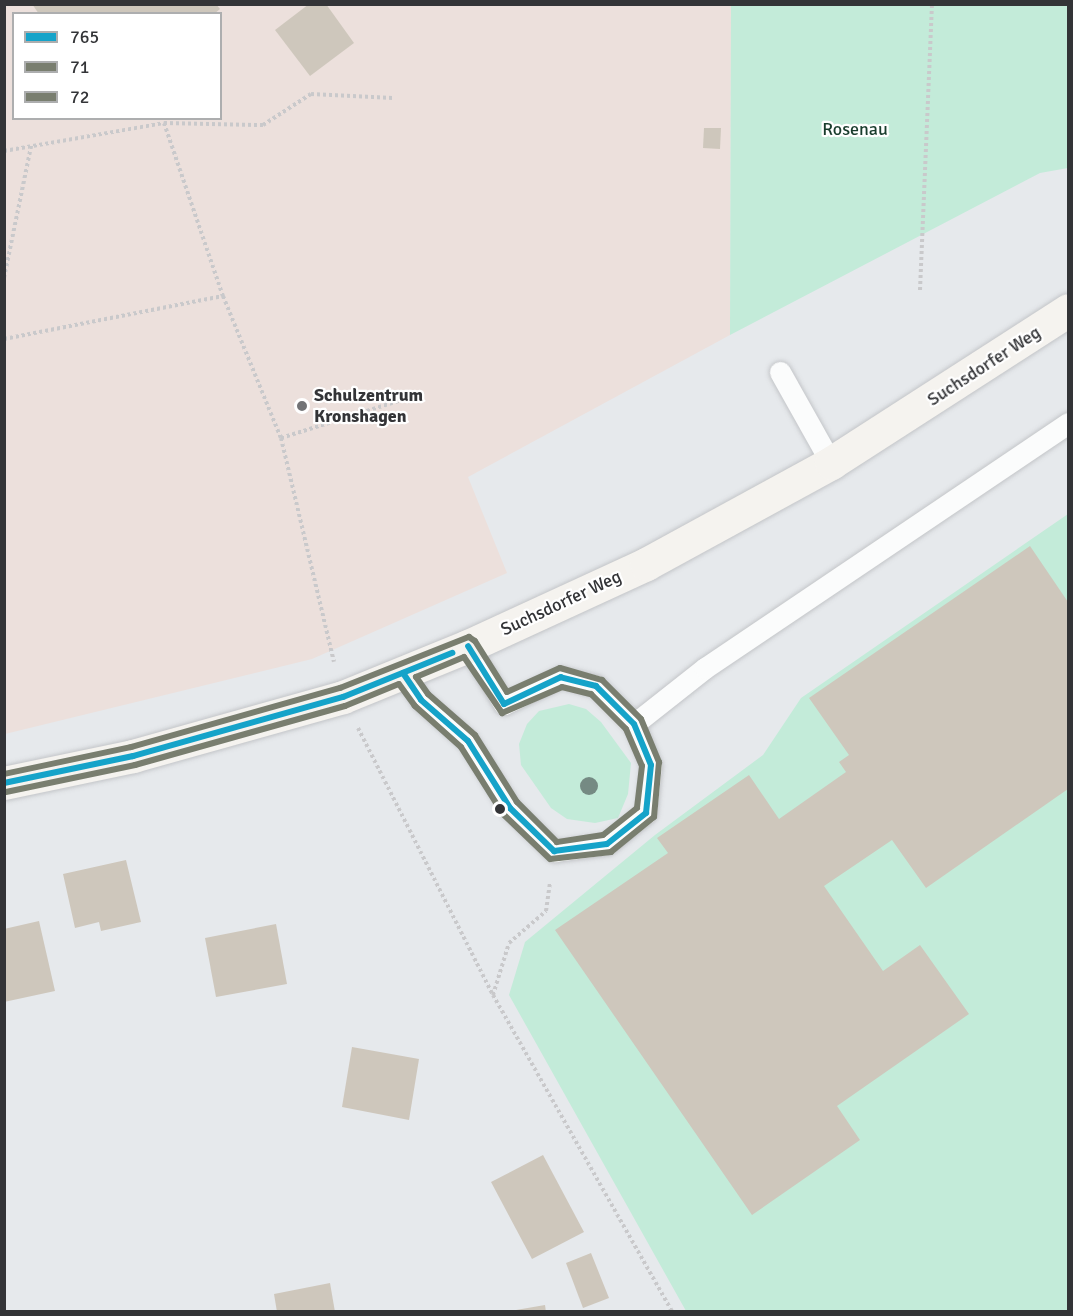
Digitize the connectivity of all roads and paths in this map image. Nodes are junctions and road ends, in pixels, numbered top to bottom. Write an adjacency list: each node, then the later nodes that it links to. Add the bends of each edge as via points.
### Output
1 (932, 4): 7 (path)
2 (393, 98): 3 (path, via 311,94 263,125)
3 (164, 123): 4 (path); 8 (path)
4 (31, 146): 5 (path); 6 (path)
5 (4, 151)
6 (4, 278)
7 (920, 290)
8 (223, 296): 10 (path); 14 (path)
9 (1068, 310): 15 (street, Suchsdorfer Weg)
10 (4, 339)
11 (780, 372): 15 (lane)
12 (424, 393): 14 (path)
13 (1068, 423): 19 (lane, via 705,668)
14 (281, 438): 18 (path)
15 (831, 463): 16 (street, Suchsdorfer Weg, via 646,564)
16 (468, 646): 17 (street, Suchsdorfer Weg); 19 (lane, via 504,704 561,677 596,686)
17 (403, 673): 18 (street, Suchsdorfer Weg); 21 (lane, via 421,700 468,741 510,808)
18 (343, 697): 20 (street, Suchsdorfer Weg, via 133,756); 22 (path)
19 (634, 724): 21 (lane, via 651,765 646,813 607,844)
20 (4, 783)
21 (554, 851): 22 (path, via 546,911 509,943)
22 (492, 995): 23 (path)
23 (672, 1311)

